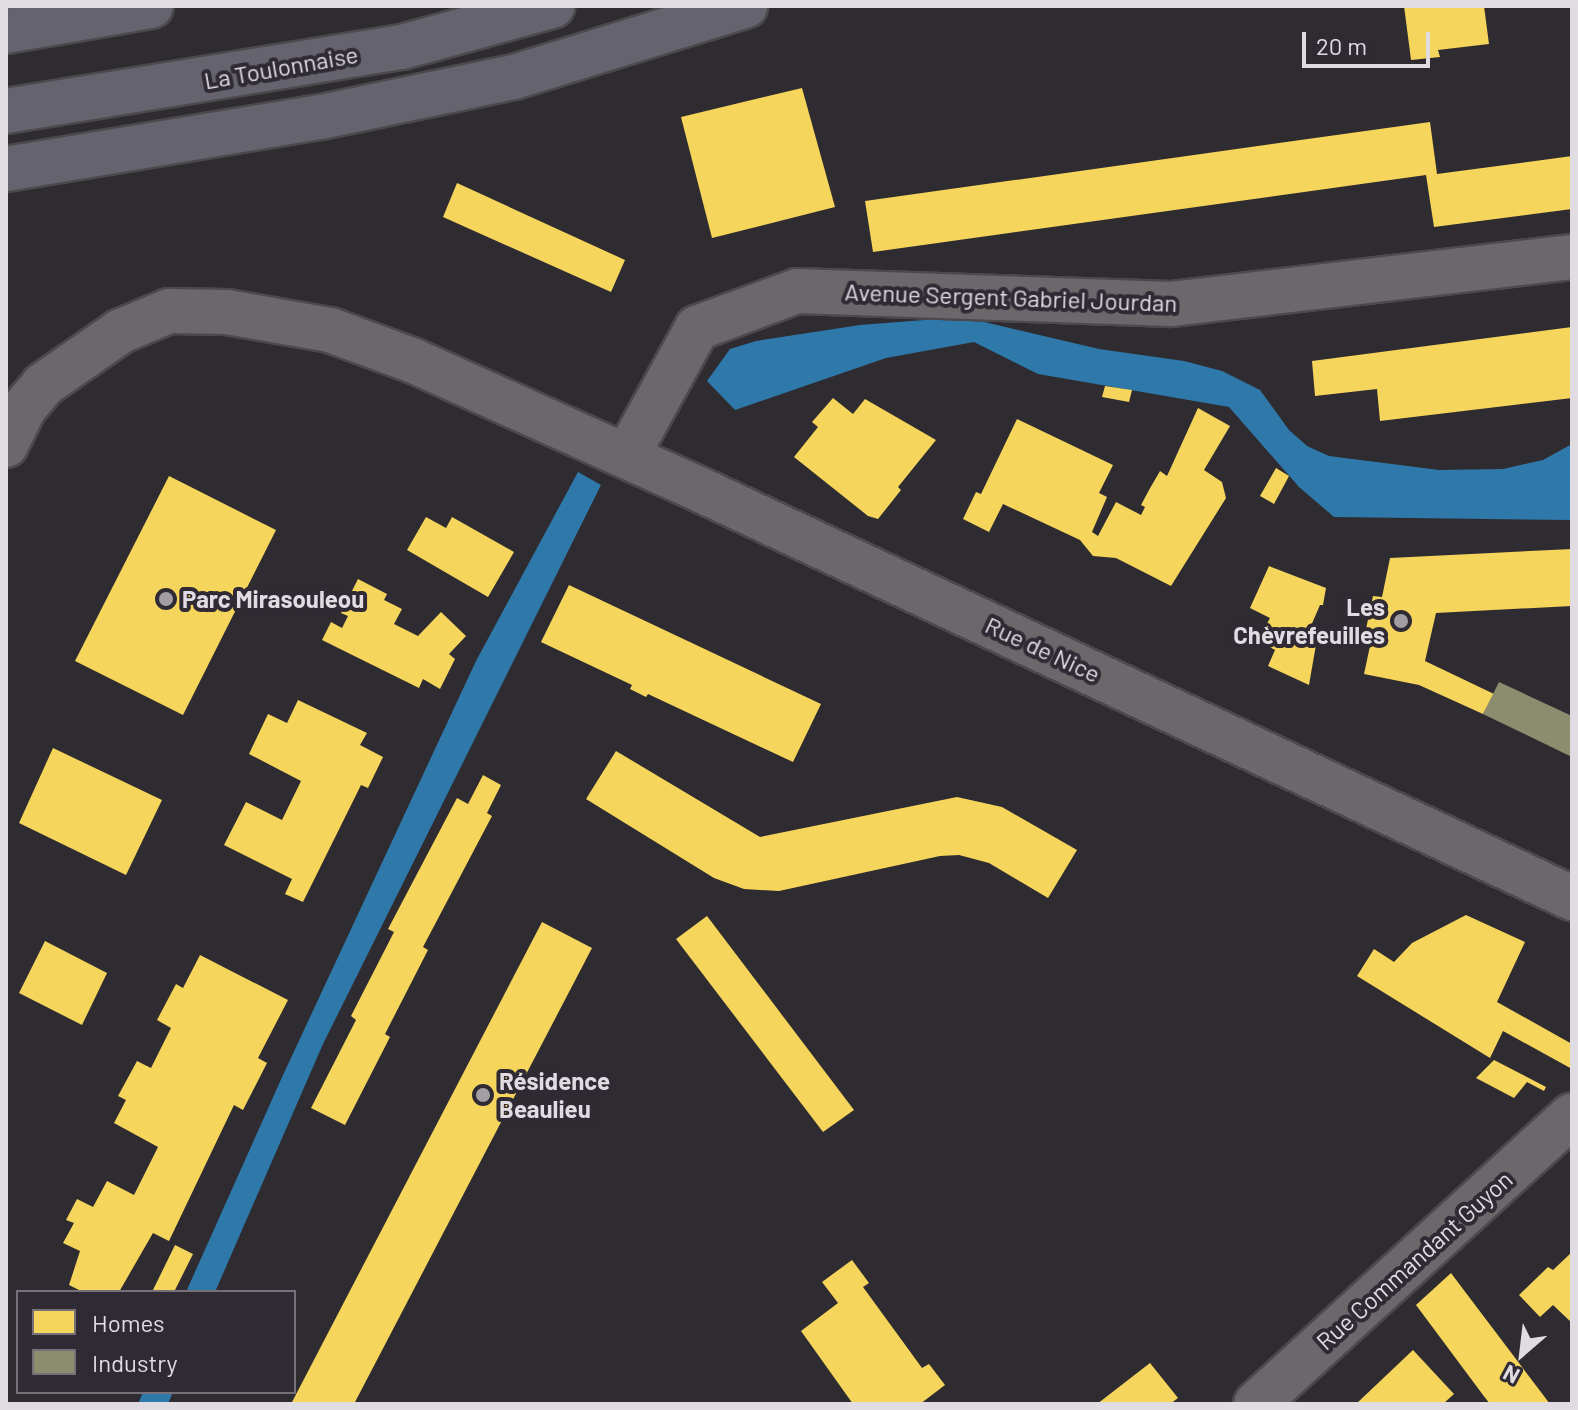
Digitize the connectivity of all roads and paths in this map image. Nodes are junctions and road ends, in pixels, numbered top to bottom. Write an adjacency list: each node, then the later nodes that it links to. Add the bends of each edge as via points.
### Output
1 (151, 6): 4 (highway)
2 (552, 6): 5 (highway, La Toulonnaise, via 402,47)
3 (745, 6): 6 (highway, via 514,77 321,117)
4 (6, 31)
5 (6, 111)
6 (6, 169)
7 (1572, 257): 9 (street, Avenue Sergent Gabriel Jourdan, via 1171,304 797,291 697,328)
8 (6, 445): 9 (street, Rue de Nice, via 24,408 43,385 121,331 169,311 227,312 330,330 414,361)
9 (627, 456): 10 (street, Rue de Nice)
10 (1572, 898)
11 (1572, 1115): 12 (street, Rue Commandant Guyon)
12 (1256, 1404)

